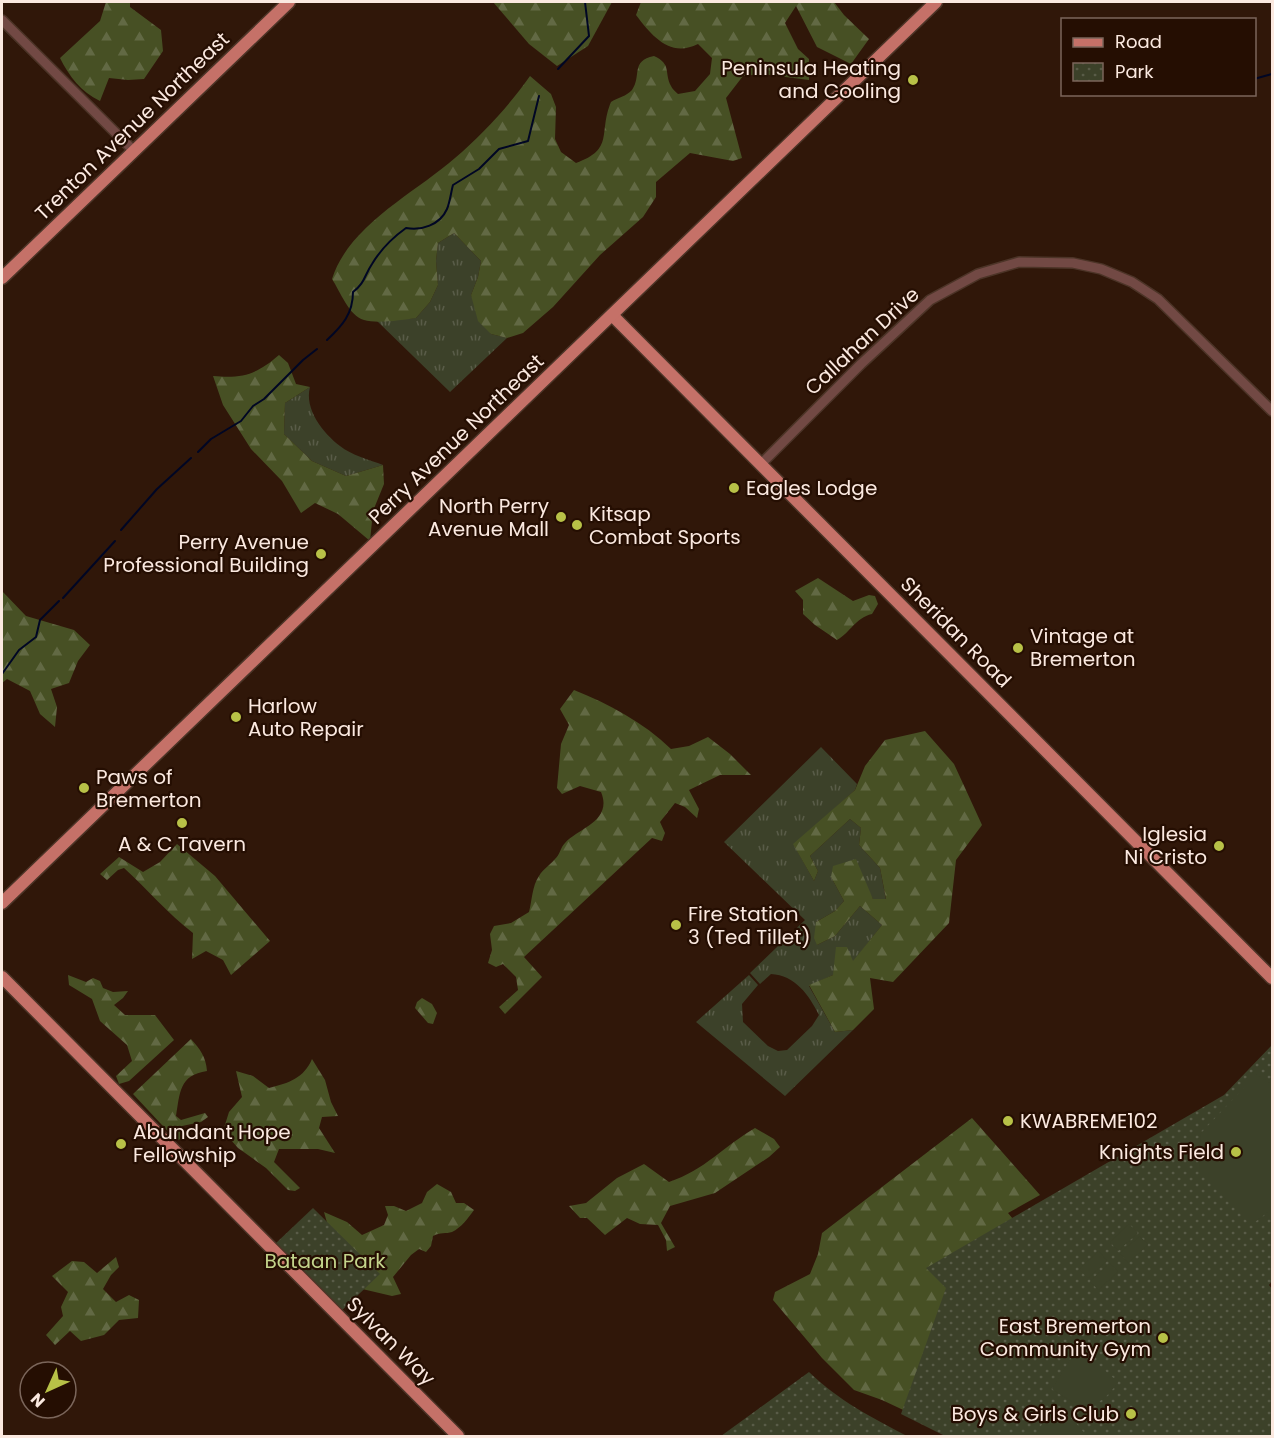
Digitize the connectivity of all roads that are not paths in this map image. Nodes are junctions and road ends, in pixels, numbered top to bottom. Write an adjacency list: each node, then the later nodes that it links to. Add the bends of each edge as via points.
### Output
1 (289, 2): 4 (main road, Trenton Avenue Northeast)
2 (936, 2): 6 (main road, Perry Avenue Northeast)
3 (2, 20): 4 (street)
4 (134, 151): 5 (main road, Trenton Avenue Northeast)
5 (2, 278)
6 (612, 315): 8 (main road, Sheridan Road); 9 (main road, Perry Avenue Northeast)
7 (1272, 411): 8 (street, Callahan Drive, via 1158,299 1132,282 1073,262 1019,262 978,274 930,300)
8 (761, 464): 11 (main road, Sheridan Road)
9 (2, 903)
10 (2, 977): 12 (main road, Sylvan Way)
11 (1272, 978)
12 (458, 1437)

